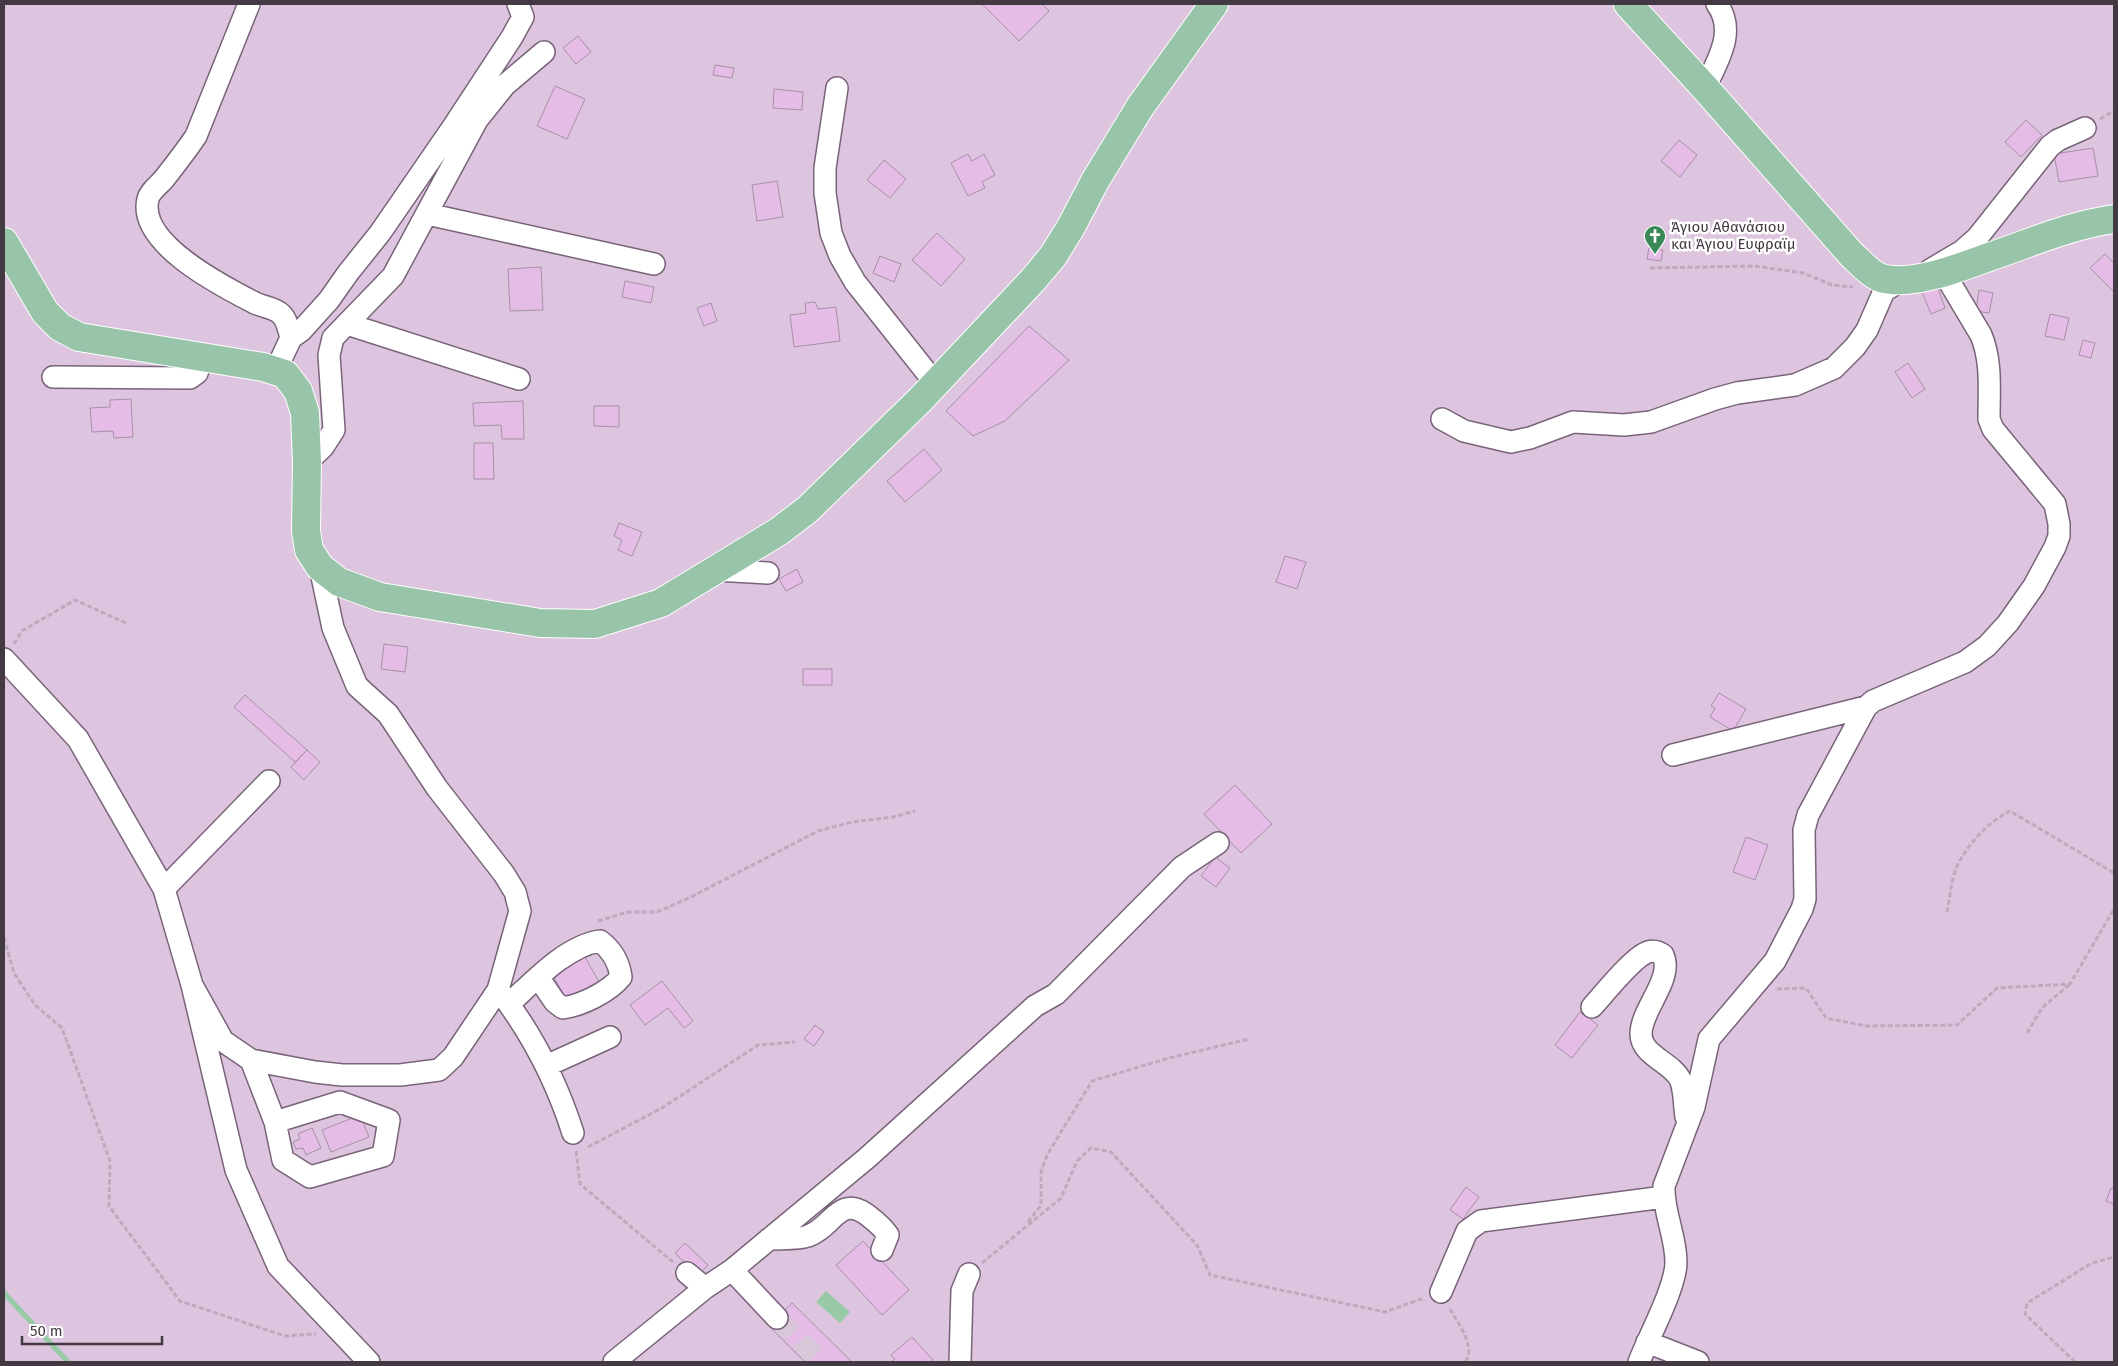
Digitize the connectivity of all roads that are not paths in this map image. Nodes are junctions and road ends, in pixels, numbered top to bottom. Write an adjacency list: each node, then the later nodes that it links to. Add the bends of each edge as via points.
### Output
1 (249, 4): 16 (street, via 196,136 151,193 147,218 174,253 213,281 280,313)
2 (518, 4): 16 (street, via 523,17 512,37 421,174 329,300)
3 (1214, 4): 21 (main road, via 1140,106 1053,256)
4 (1628, 4): 8 (main road)
5 (1717, 4): 8 (street, via 1726,30 1724,47)
6 (544, 52): 10 (street, via 505,85 477,120)
7 (837, 88): 21 (street, via 825,168 831,233 855,282)
8 (1705, 88): 14 (main road, via 1859,262 1881,278)
9 (2085, 128): 14 (street, via 2050,146 1978,238)
10 (427, 214): 13 (street); 15 (street, via 394,276)
11 (2114, 219): 14 (main road, via 2079,226)
12 (4, 242): 17 (main road, via 45,312 60,327 79,337)
13 (654, 264)
14 (1912, 280): 22 (street, via 1834,368 1795,385 1737,393 1651,422 1624,425 1573,422 1511,442 1464,431); 28 (street, via 1981,334 1988,356 1989,419 1993,429 2055,504 2059,536 2034,586 1987,646 1965,662 1873,701)
15 (347, 324): 20 (street); 23 (street, via 334,338 330,355 334,430 323,447)
16 (291, 338): 18 (street)
17 (202, 357): 18 (main road); 19 (street, via 197,373 190,378)
18 (276, 370): 23 (main road, via 285,374 298,391 305,413)
19 (53, 377)
20 (519, 380)
21 (935, 383): 25 (main road, via 807,510 778,532)
22 (1442, 419)
23 (307, 462): 24 (main road, via 306,531 309,550)
24 (320, 566): 25 (main road, via 339,582 380,597 540,623 594,624 660,603); 35 (street, via 333,628 357,686 388,714 437,788 515,892 520,911)
25 (715, 570): 26 (street)
26 (768, 574)
27 (4, 659): 32 (street, via 78,739)
28 (1866, 707): 29 (street); 41 (street, via 1808,815 1804,830 1805,899 1802,909 1774,962 1709,1039)
29 (1673, 755)
30 (269, 781): 32 (street)
31 (1218, 843): 44 (street, via 1182,867 1056,994 1035,1006 867,1158)
32 (164, 889): 34 (street)
33 (538, 977): 35 (street)
34 (192, 985): 38 (street, via 223,1041); 54 (street, via 236,1170 278,1266)
35 (503, 997): 38 (street, via 439,1070 400,1075 342,1075); 39 (street)
36 (1592, 1007): 41 (street, via 1638,957 1657,951 1663,955 1667,967 1641,1034 1643,1044 1674,1071 1683,1086)
37 (610, 1037): 39 (street)
38 (251, 1060): 40 (street)
39 (546, 1066): 42 (street, via 566,1109)
40 (275, 1122): 40 (street, via 284,1160 310,1177 383,1156 389,1120 340,1102)
41 (1686, 1128): 43 (street, via 1668,1171)
42 (575, 1143)
43 (1664, 1196): 50 (street, via 1481,1220 1467,1231); 52 (street, via 1675,1271)
44 (769, 1238): 45 (street, via 807,1236 824,1227 843,1209 851,1207 882,1226 888,1236); 46 (street)
45 (882, 1250)
46 (732, 1270): 49 (street); 51 (street)
47 (686, 1273): 49 (street)
48 (969, 1274): 56 (street, via 962,1291)
49 (704, 1288): 55 (street)
50 (1441, 1292)
51 (777, 1318)
52 (1647, 1342): 53 (street); 57 (street)
53 (1691, 1360)
54 (369, 1362)
55 (614, 1362)
56 (960, 1362)
57 (1639, 1362)

